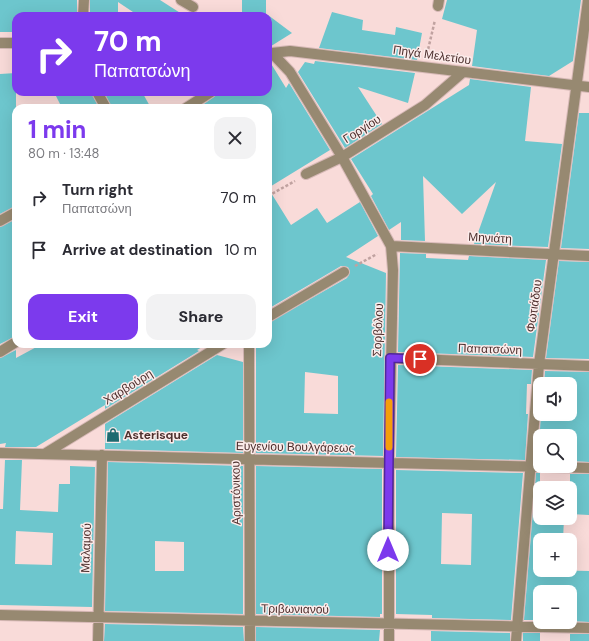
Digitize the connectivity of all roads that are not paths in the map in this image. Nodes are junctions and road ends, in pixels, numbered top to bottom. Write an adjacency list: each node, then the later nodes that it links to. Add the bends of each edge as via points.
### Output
1 (84, 0): 5 (street)
2 (181, 0): 4 (street)
3 (588, 0): 11 (street, Φωτιάδου)
4 (193, 7)
5 (84, 12)
6 (0, 43): 7 (street)
7 (12, 43)
8 (272, 55): 10 (street, Πηγά Μελετίου, via 290,51)
9 (272, 57): 15 (street, Σορβόλου, via 290,72)
10 (462, 73): 11 (street, Πηγά Μελετίου); 15 (street, Γοργίου, via 425,105)
11 (576, 86): 12 (street, Πηγά Μελετίου); 20 (street, Φωτιάδου)
12 (589, 88)
13 (205, 96): 14 (street)
14 (192, 104)
15 (342, 157): 16 (street, Γοργίου); 19 (street, Σορβόλου)
16 (306, 174)
17 (12, 214): 18 (street)
18 (0, 221)
19 (391, 246): 20 (street, Μηνιάτη); 28 (street, Σορβόλου)
20 (554, 254): 21 (street, Μηνιάτη); 29 (street, Φωτιάδου)
21 (589, 256)
22 (344, 272): 23 (street)
23 (272, 314)
24 (12, 344): 27 (street)
25 (217, 348): 32 (street, Χαρβούρη)
26 (249, 348): 34 (street, Αριστόνικου)
27 (0, 352)
28 (390, 358): 29 (street, Παπατσώνη); 35 (street, Σορβόλου)
29 (539, 364): 30 (street, Παπατσώνη); 36 (street, Φωτιάδου)
30 (589, 366)
31 (0, 453): 32 (street, Ευγενίου Βουλγάρεως)
32 (46, 453): 33 (street, Ευγενίου Βουλγάρεως)
33 (102, 455): 34 (street, Ευγενίου Βουλγάρεως); 39 (street, Μαλαμού)
34 (248, 459): 35 (street, Ευγενίου Βουλγάρεως); 40 (street, Αριστόνικου)
35 (388, 463): 36 (street, Ευγενίου Βουλγάρεως); 41 (street, Σορβόλου)
36 (530, 466): 37 (street, Ευγενίου Βουλγάρεως); 42 (street, Φωτιάδου)
37 (589, 468)
38 (0, 615): 39 (street, Τριβωνιανού)
39 (98, 618): 40 (street, Τριβωνιανού); 44 (street, Μαλαμού)
40 (250, 621): 41 (street, Τριβωνιανού); 45 (street, Αριστόνικου)
41 (388, 624): 42 (street, Τριβωνιανού); 46 (street, Σορβόλου)
42 (517, 626): 43 (street, Τριβωνιανού); 47 (street, Φωτιάδου)
43 (589, 628)
44 (98, 641)
45 (250, 641)
46 (389, 641)
47 (516, 641)

